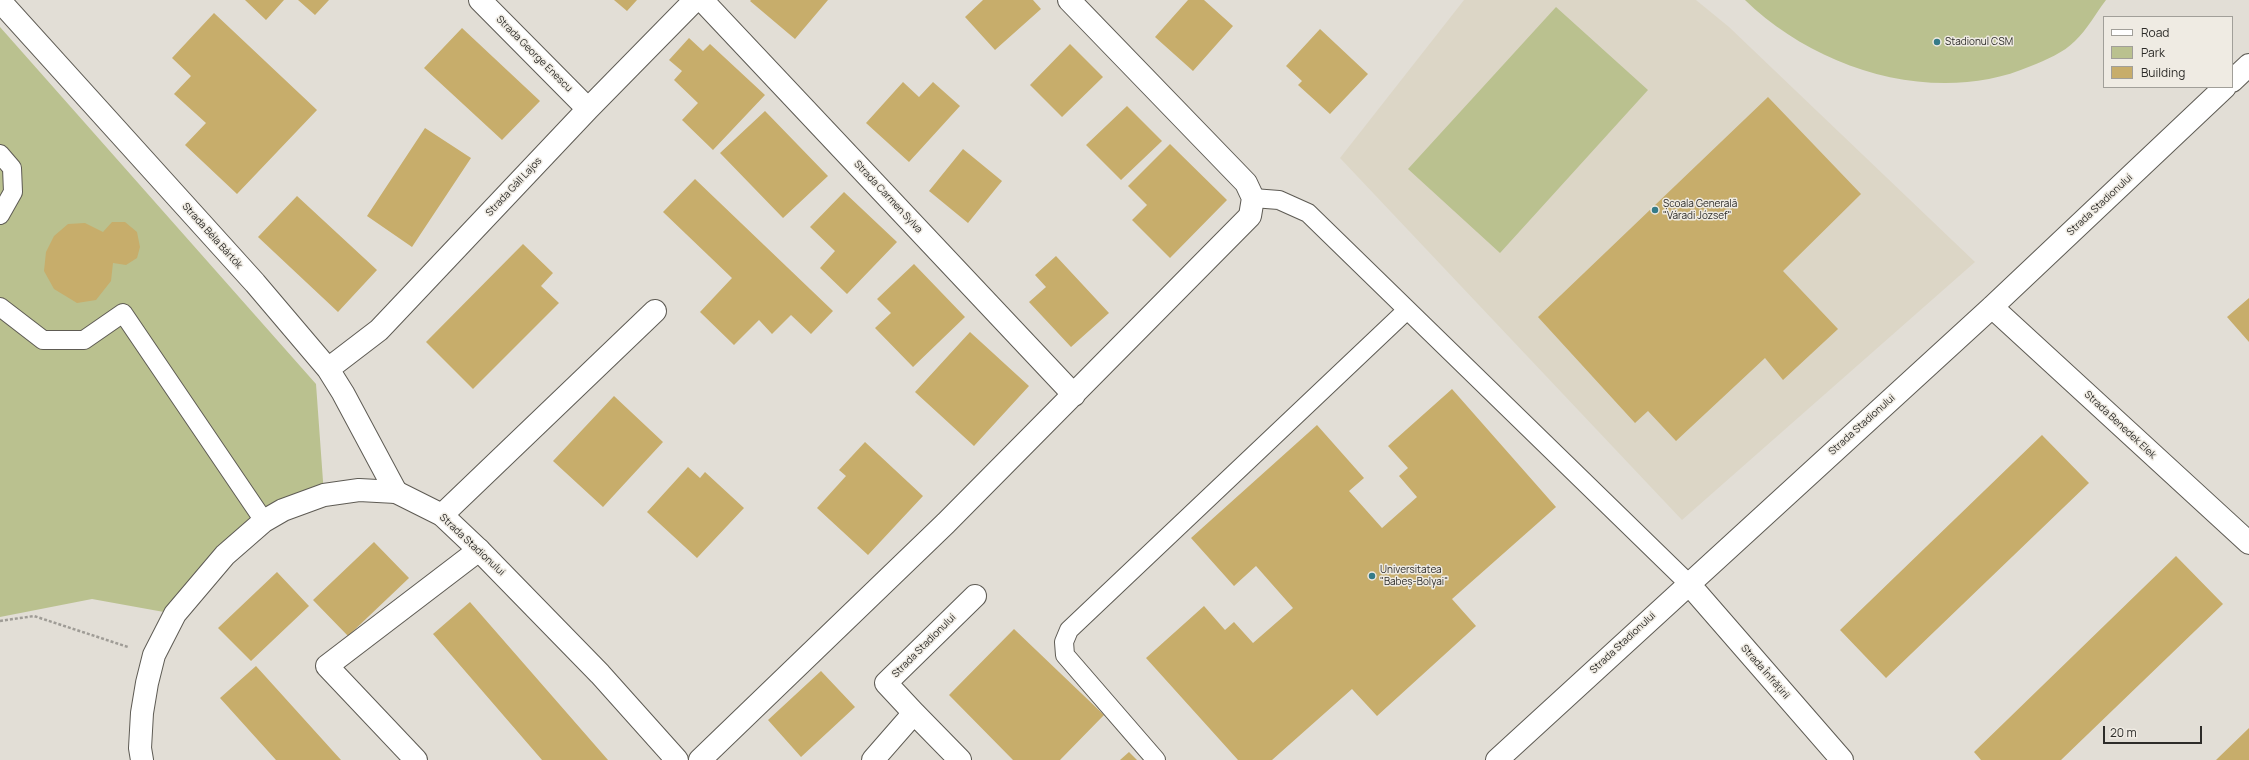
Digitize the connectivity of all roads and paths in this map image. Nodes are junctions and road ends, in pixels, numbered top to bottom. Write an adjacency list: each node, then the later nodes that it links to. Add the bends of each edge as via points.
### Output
1 (480, 0): 9 (street, Strada George Enescu)
2 (695, 0): 9 (street, Strada Gáll Lajos)
3 (702, 0): 18 (street, Strada Carmen Sylva)
4 (1069, 0): 11 (street, via 1246,183)
5 (0, 1): 17 (street, Strada Béla Bártók, via 255,283)
6 (2249, 65): 7 (street)
7 (2233, 80)
8 (2224, 88): 14 (street, Strada Stadionului)
9 (588, 108): 17 (street, Strada Gáll Lajos, via 379,330)
10 (0, 154): 12 (lane, via 12,168 13,192)
11 (1253, 198): 15 (lane, via 1279,200 1308,213); 18 (street, via 1250,216)
12 (0, 216)
13 (0, 307): 21 (lane, via 43,340 84,340 123,313)
14 (1992, 307): 22 (street, Strada Benedek Elek); 24 (street, Strada Stadionului)
15 (1407, 310): 24 (lane); 35 (lane, via 1069,630 1064,642 1065,654)
16 (655, 311): 20 (street)
17 (328, 369): 19 (street, Strada Béla Bártók, via 344,393)
18 (1074, 395): 32 (street, via 946,523)
19 (396, 492): 20 (street, Strada Stadionului); 21 (street, Strada Stadionului, via 359,490 324,495 283,510)
20 (442, 515): 23 (street, Strada Stadionului)
21 (264, 521): 27 (street, Strada Stadionului, via 225,555 175,614)
22 (2249, 543)
23 (479, 550): 30 (street, via 327,666); 31 (street, Strada Stadionului, via 600,674)
24 (1688, 584): 36 (street, Strada Stadionului); 37 (street, Strada Înfrățirii)
25 (975, 596): 28 (street, Strada Stadionului, via 886,684)
26 (0, 621): 27 (path, via 34,616)
27 (154, 656): 29 (street, Strada Stadionului, via 142,713)
28 (914, 713): 33 (street); 34 (street, Strada Stadionului)
29 (142, 760)
30 (416, 760)
31 (677, 760)
32 (700, 760)
33 (873, 760)
34 (960, 760)
35 (1156, 760)
36 (1497, 760)
37 (1842, 760)

